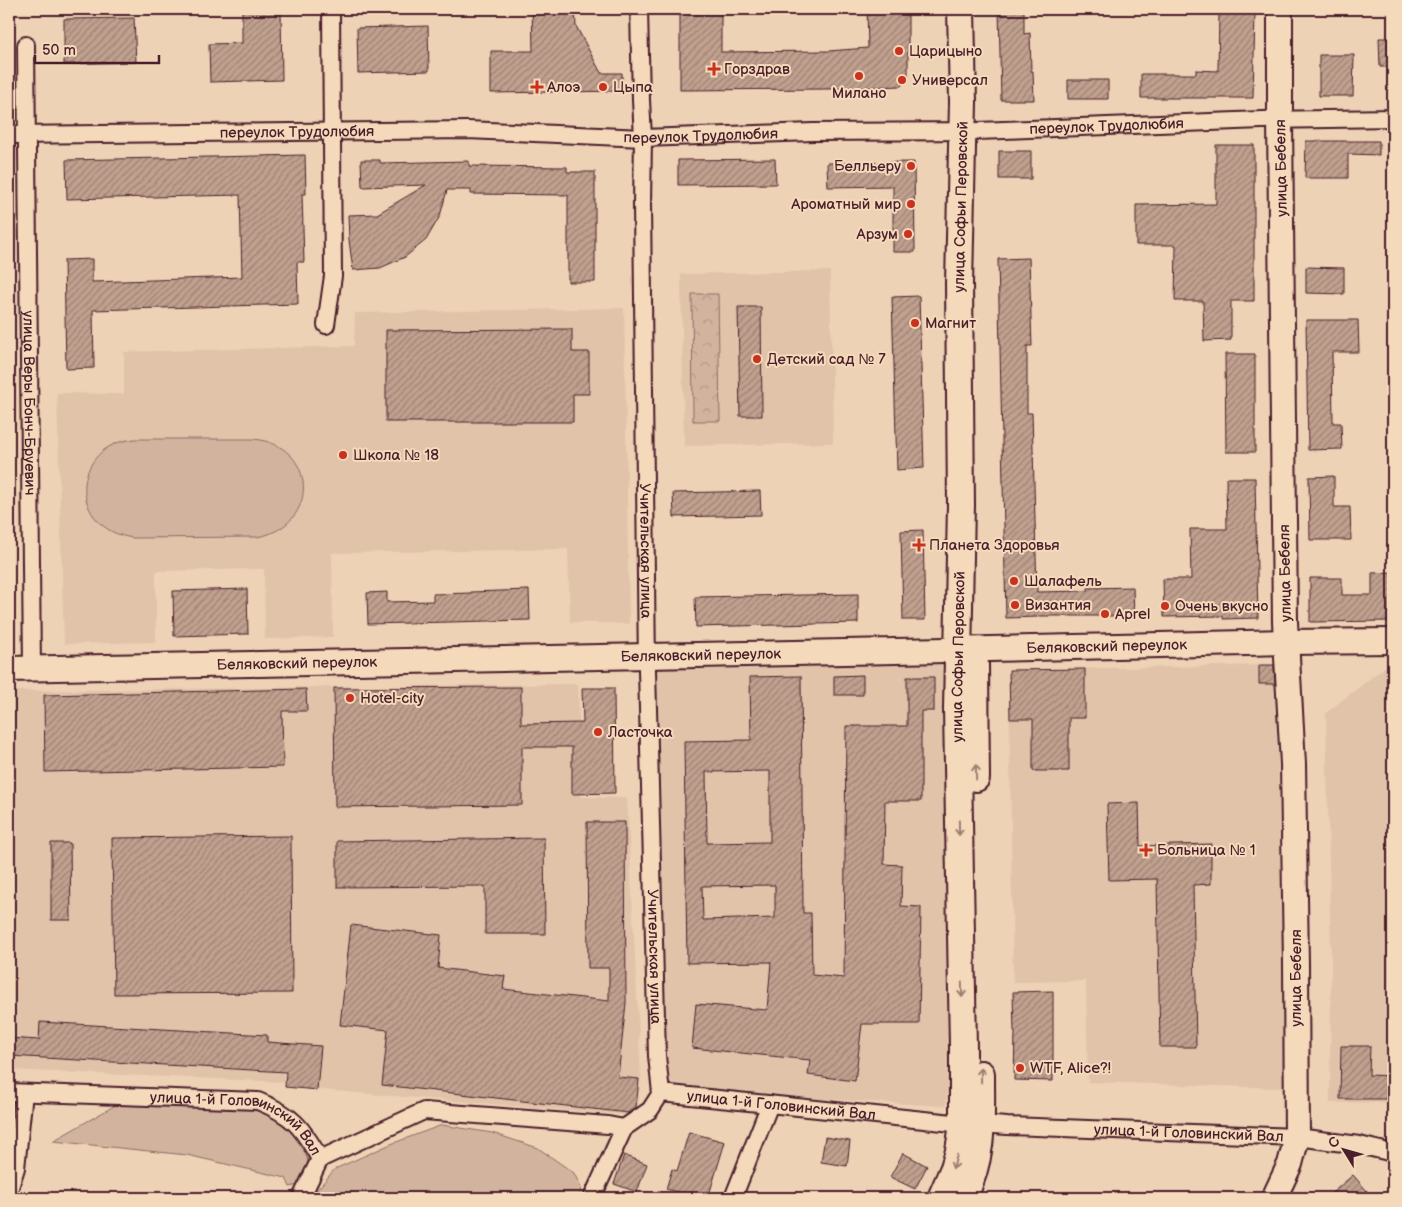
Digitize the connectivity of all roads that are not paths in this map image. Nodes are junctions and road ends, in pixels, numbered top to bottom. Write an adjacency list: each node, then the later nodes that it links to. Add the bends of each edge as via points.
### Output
1 (331, 9): 9 (street)
2 (639, 9): 13 (street, Учительская улица)
3 (961, 9): 10 (main road, улица Софьи Перовской)
4 (976, 9): 10 (main road, улица Софьи Перовской)
5 (1280, 9): 8 (street, улица Бебеля)
6 (26, 45): 12 (street, улица Веры Бонч-Бруевич)
7 (1393, 118): 8 (street, переулок Трудолюбия)
8 (1280, 120): 10 (street, переулок Трудолюбия); 16 (street, улица Бебеля)
9 (332, 131): 12 (street, переулок Трудолюбия); 13 (street, переулок Трудолюбия, via 468,130); 14 (street, via 333,276)
10 (970, 132): 13 (street, переулок Трудолюбия, via 813,132); 17 (main road, улица Софьи Перовской, via 960,284 960,505)
11 (9, 135): 12 (street, переулок Трудолюбия)
12 (26, 135): 19 (street, улица Веры Бонч-Бруевич)
13 (643, 138): 18 (street, Учительская улица)
14 (326, 325)
15 (1393, 640): 16 (street, Беляковский переулок)
16 (1286, 642): 17 (street, Беляковский переулок); 25 (street, улица Бебеля, via 1293,774)
17 (966, 649): 18 (street, Беляковский переулок); 23 (main road, улица Софьи Перовской, via 957,709 963,1047)
18 (647, 656): 19 (street, Беляковский переулок); 21 (street, Учительская улица)
19 (20, 669)
20 (16, 1092): 27 (street, улица 1-й Головинский Вал, via 258,1101 289,1117); 28 (street, via 16,1168)
21 (661, 1093): 22 (street, улица 1-й Головинский Вал); 24 (street, via 650,1110)
22 (770, 1104): 23 (street, улица 1-й Головинский Вал); 31 (street)
23 (972, 1124): 25 (street, улица 1-й Головинский Вал); 32 (main road, one-way to 32, via 958,1150); 33 (main road, via 980,1145)
24 (624, 1128): 27 (street, улица 1-й Головинский Вал, via 424,1111); 30 (street)
25 (1297, 1137): 26 (street, улица 1-й Головинский Вал); 34 (street, улица Бебеля, via 1285,1176)
26 (1393, 1153)
27 (320, 1159): 29 (street)
28 (9, 1190)
29 (301, 1198)
30 (592, 1198)
31 (733, 1198)
32 (941, 1198)
33 (963, 1198)
34 (1274, 1198)

